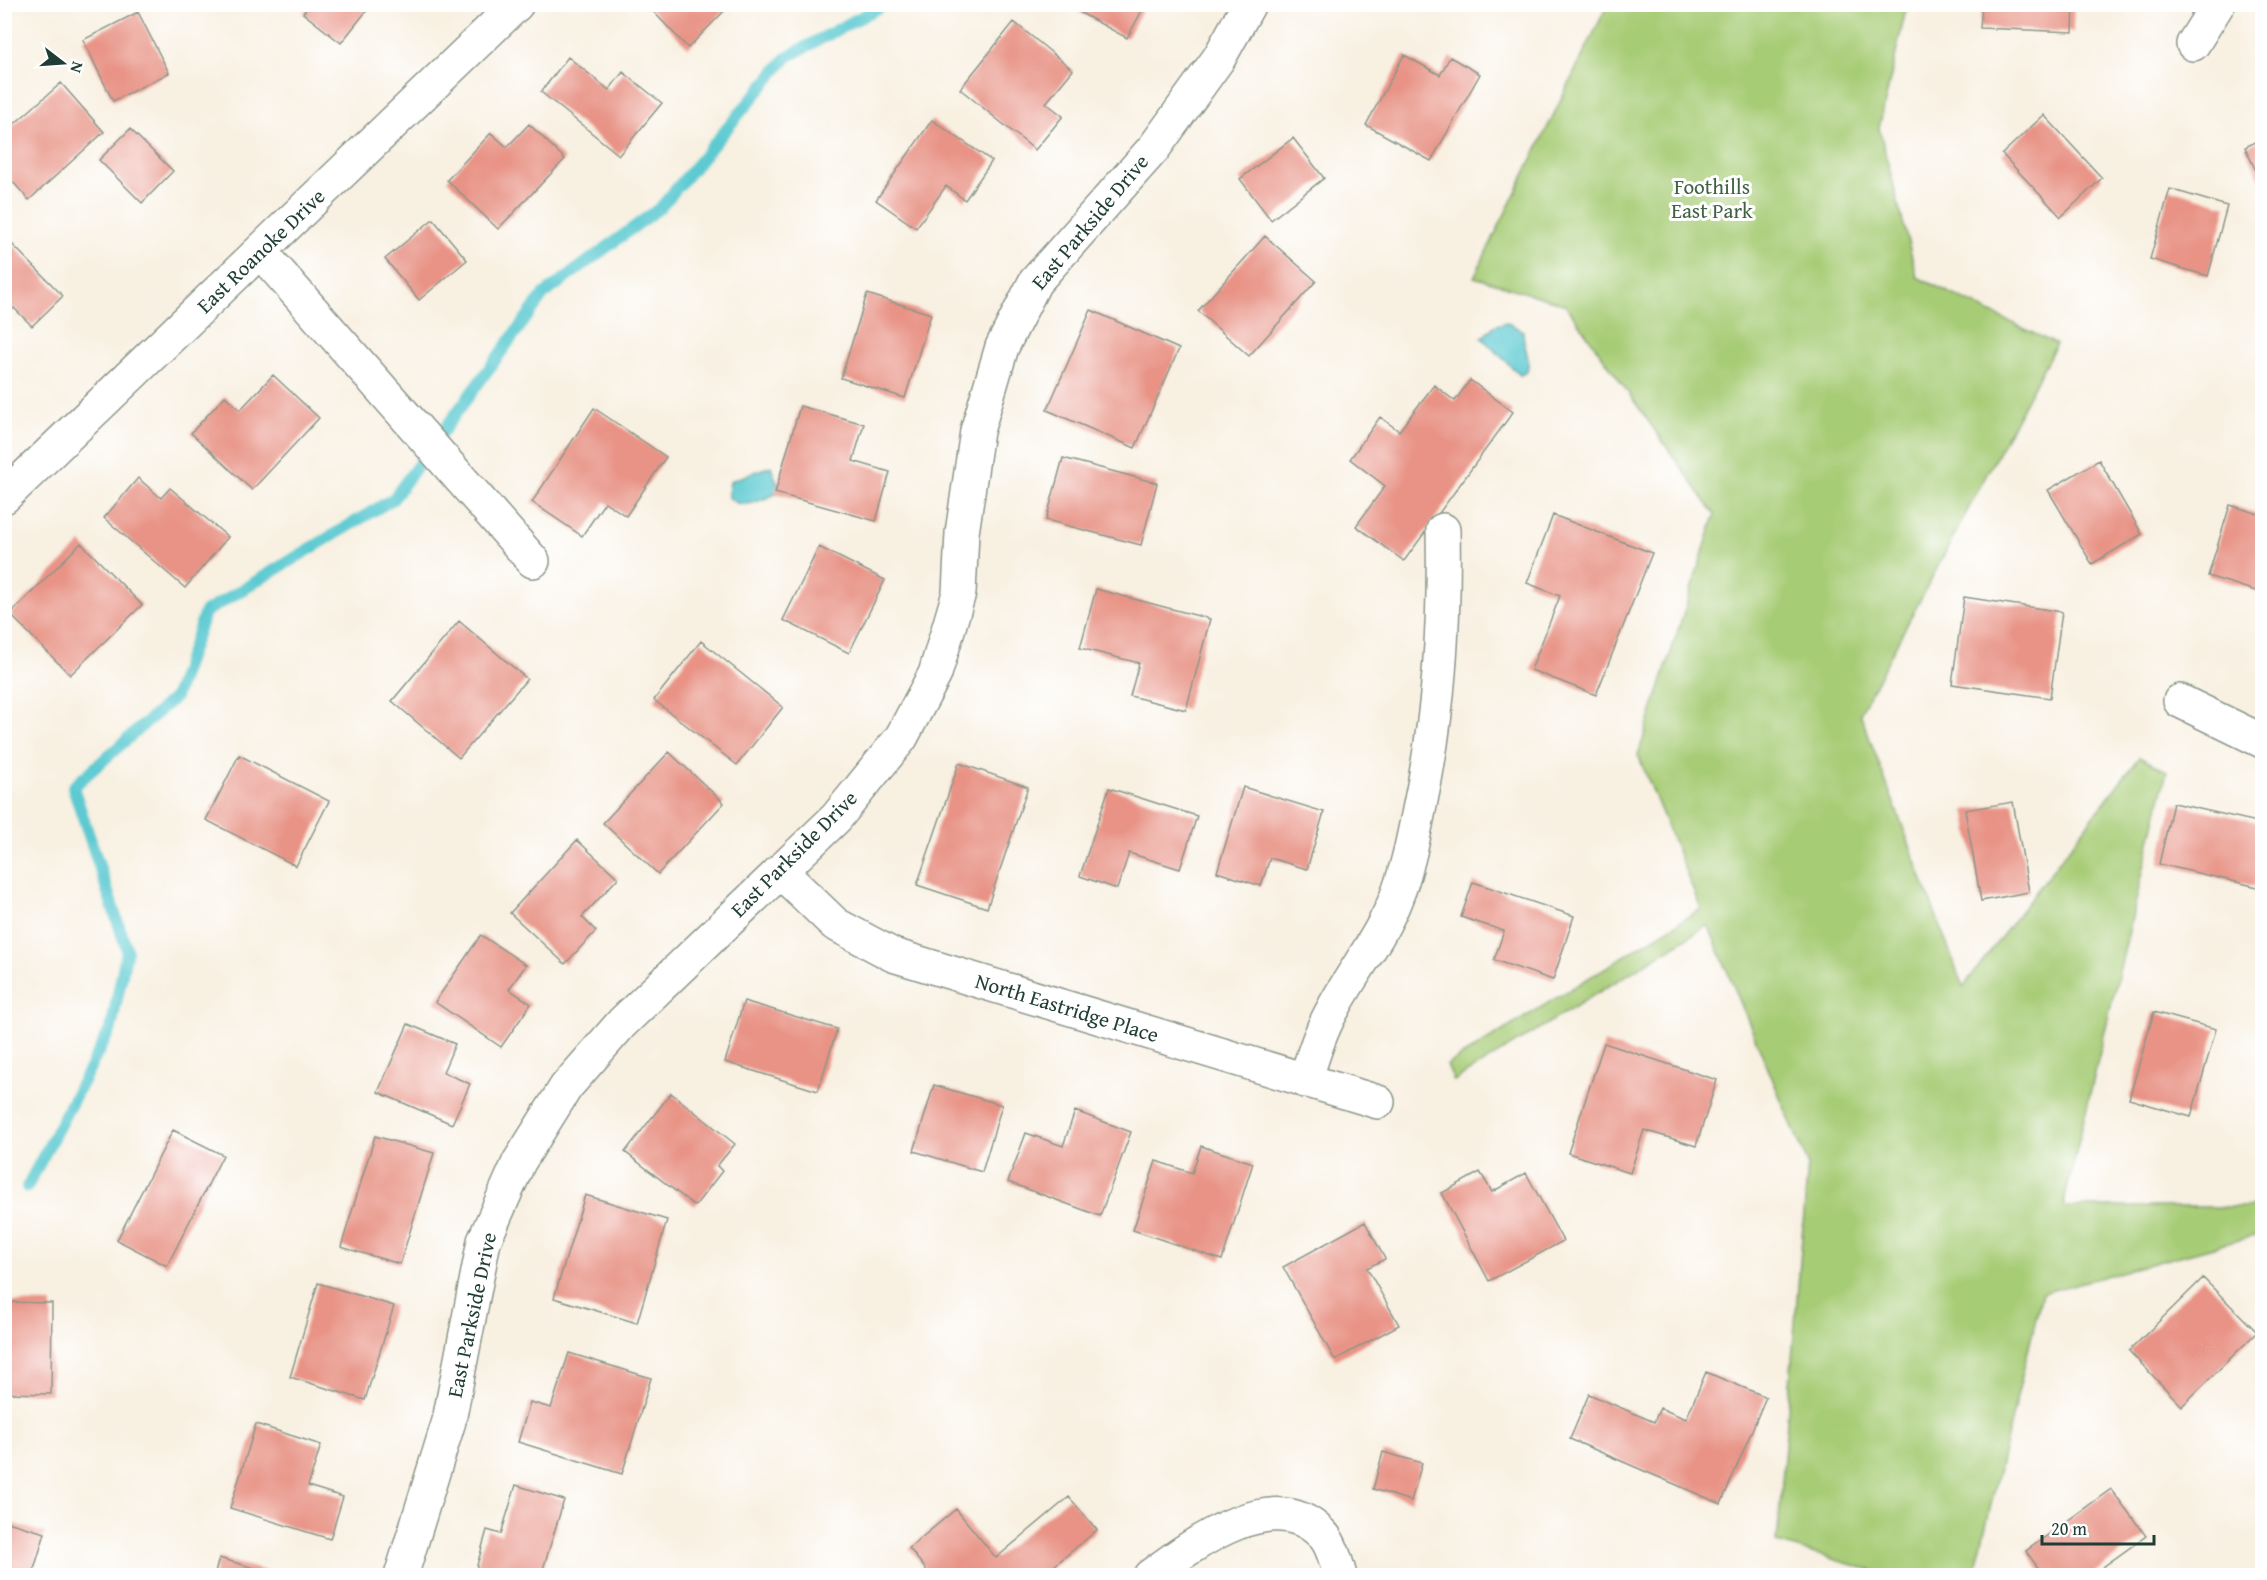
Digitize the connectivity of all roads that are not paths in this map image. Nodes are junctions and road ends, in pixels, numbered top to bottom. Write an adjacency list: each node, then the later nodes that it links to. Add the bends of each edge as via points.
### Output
1 (517, 4): 5 (street, East Roanoke Drive)
2 (1249, 4): 11 (street, East Parkside Drive, via 1219,58 1154,148 1035,282 1002,347 977,431 962,533 959,593 935,674 901,738 836,818)
3 (2218, 4): 4 (street)
4 (2193, 44)
5 (260, 251): 6 (street, East Roanoke Drive); 8 (street)
6 (4, 497)
7 (1443, 530): 12 (street, via 1444,587 1436,709 1429,765 1407,868 1374,945 1328,1019)
8 (533, 561)
9 (2180, 701): 10 (street)
10 (2262, 741)
11 (780, 871): 12 (street, North Eastridge Place, via 835,924 893,955); 14 (street, East Parkside Drive, via 622,1023 566,1087 519,1162 484,1240 449,1421)
12 (1305, 1081): 13 (street, North Eastridge Place)
13 (1378, 1102)
14 (401, 1575)
15 (1150, 1575): 16 (street, via 1187,1549 1260,1515 1303,1519 1323,1534)
16 (1340, 1575)

